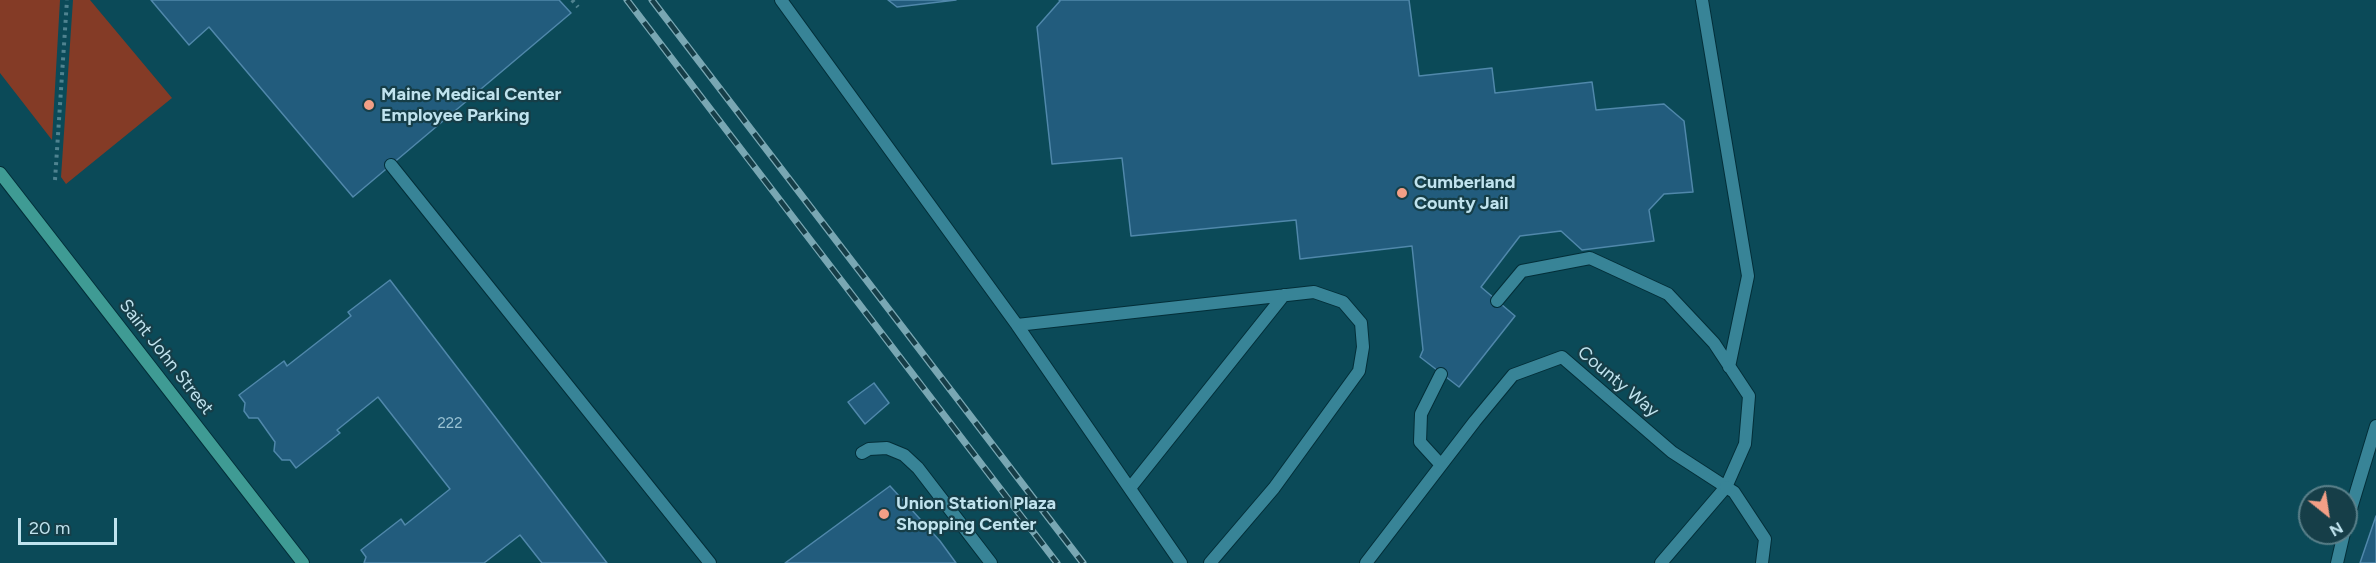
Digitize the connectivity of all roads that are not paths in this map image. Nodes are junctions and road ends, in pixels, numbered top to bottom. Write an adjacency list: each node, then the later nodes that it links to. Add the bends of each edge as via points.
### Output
1 (782, 0): 7 (street)
2 (1702, 0): 8 (street, via 1748,276)
3 (391, 165): 18 (street)
4 (0, 173): 17 (main road, Saint John Street)
5 (1284, 295): 7 (street); 15 (street); 21 (street, via 1314,292 1343,302 1360,323 1363,347 1359,371 1274,488)
6 (1497, 301): 8 (street, via 1522,272 1590,258 1668,294 1714,343)
7 (1017, 325): 15 (street)
8 (1729, 367): 14 (street, via 1749,396 1745,444)
9 (1441, 374): 12 (street, via 1421,414 1420,442)
10 (2376, 426): 13 (street)
11 (862, 453): 19 (street, via 887,448 904,455)
12 (1441, 465): 14 (street, County Way, via 1513,375 1562,357 1672,452); 22 (street, County Way)
13 (2358, 485)
14 (1726, 487): 23 (street); 24 (street, County Way, via 1734,492 1765,539)
15 (1130, 488): 20 (street)
16 (2341, 545): 25 (street)
17 (303, 563)
18 (710, 563)
19 (991, 563)
20 (1181, 563)
21 (1210, 563)
22 (1366, 563)
23 (1661, 563)
24 (1761, 563)
25 (2337, 563)

